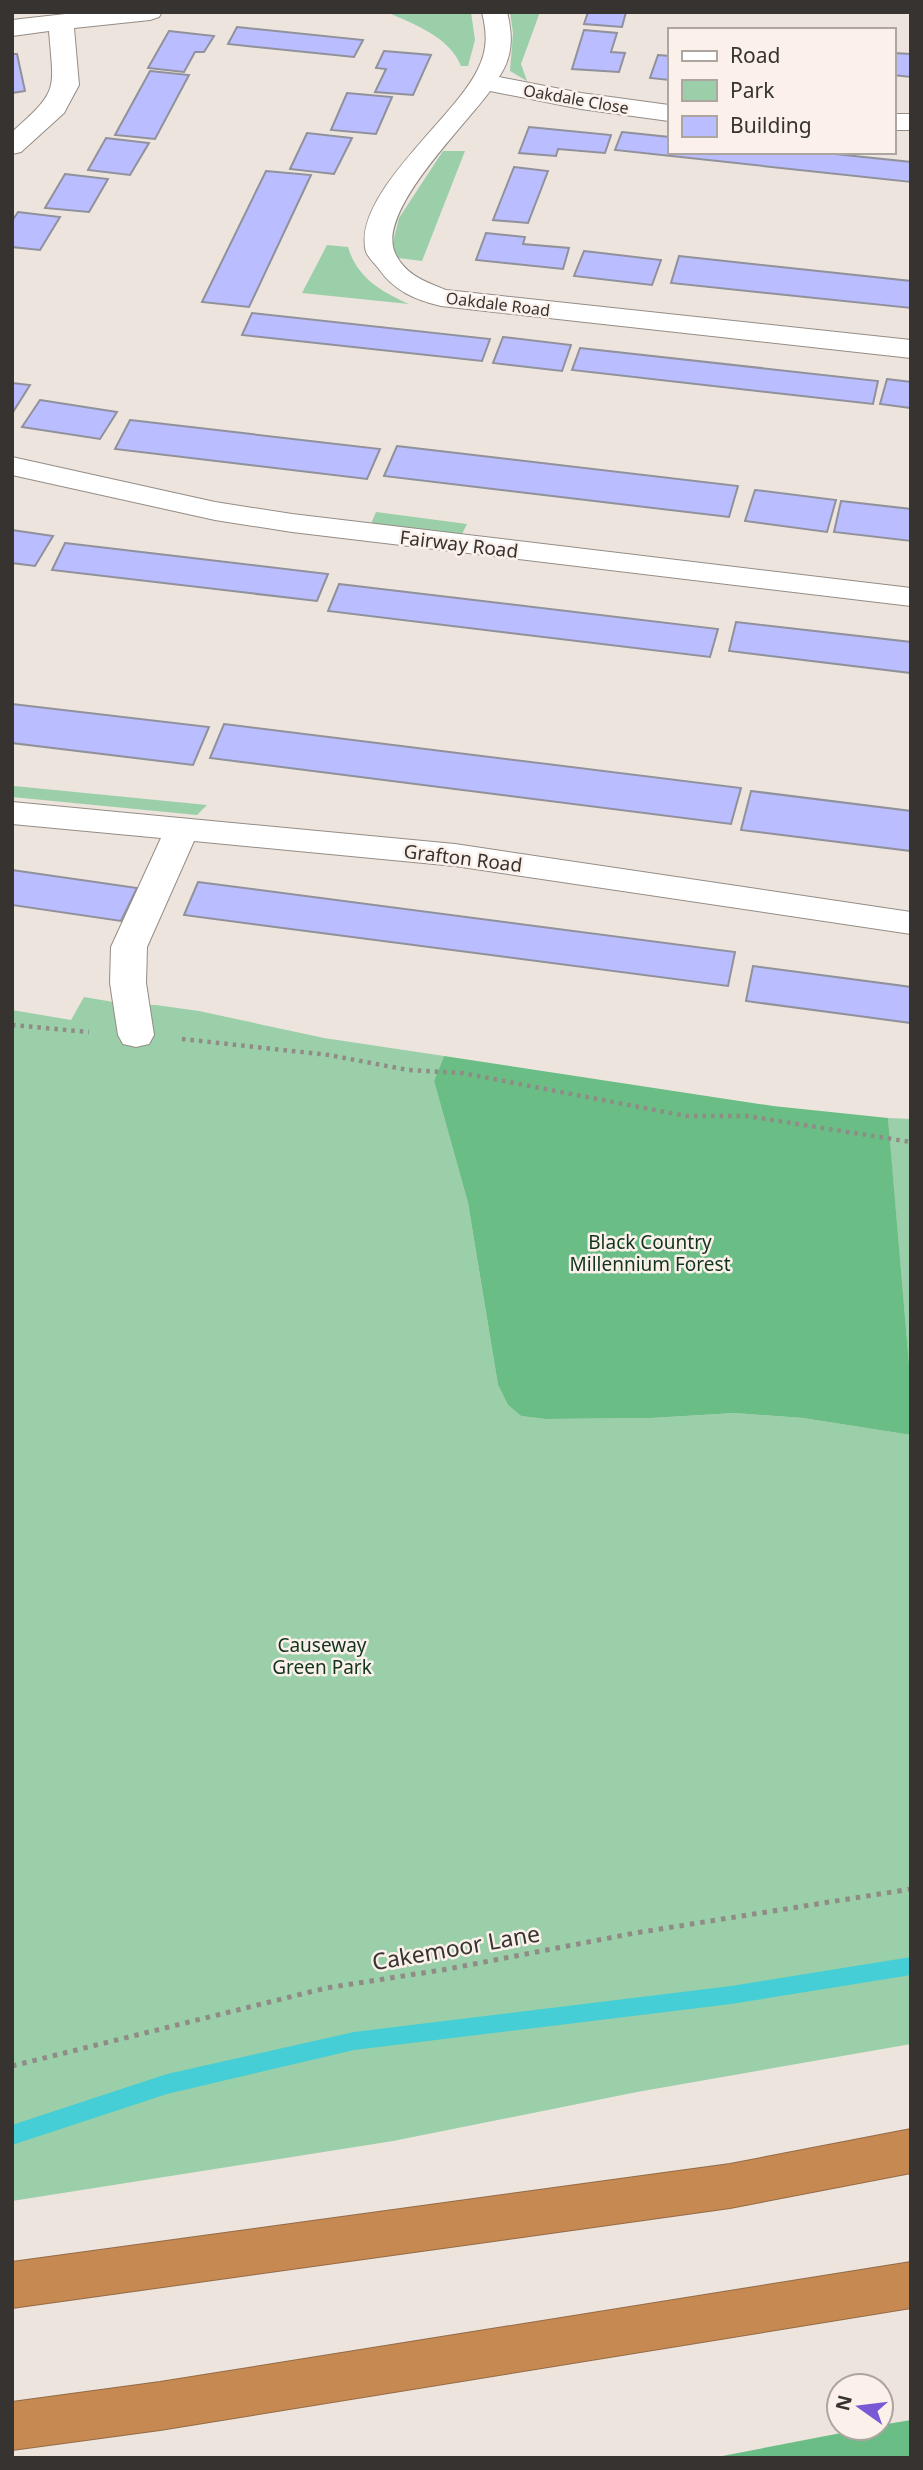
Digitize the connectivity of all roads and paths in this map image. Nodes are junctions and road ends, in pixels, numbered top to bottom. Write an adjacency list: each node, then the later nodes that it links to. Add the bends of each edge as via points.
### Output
1 (150, 12): 3 (street)
2 (494, 12): 5 (street, Oakdale Road, via 500,45)
3 (61, 23): 4 (street); 7 (street, via 66,85 55,107)
4 (12, 27)
5 (484, 82): 6 (street, Oakdale Close); 8 (street, Oakdale Road, via 416,166 380,222 379,251 406,282 441,298)
6 (668, 113)
7 (12, 146)
8 (911, 349)
9 (12, 466): 10 (street, Fairway Road, via 202,509 292,523)
10 (911, 597)
11 (12, 813): 12 (street, Grafton Road)
12 (183, 828): 13 (street, Grafton Road, via 455,855); 15 (street, via 129,947 128,983)
13 (911, 923)
14 (12, 1025): 15 (path)
15 (136, 1034): 16 (path, via 462,1073 686,1116 747,1116)
16 (911, 1142)
17 (911, 1889): 18 (path, Cakemoor Lane, via 327,1988)
18 (12, 2066)
19 (911, 2151): 20 (highway, via 730,2186)
20 (12, 2285)
21 (911, 2285): 22 (highway)
22 (12, 2426)

